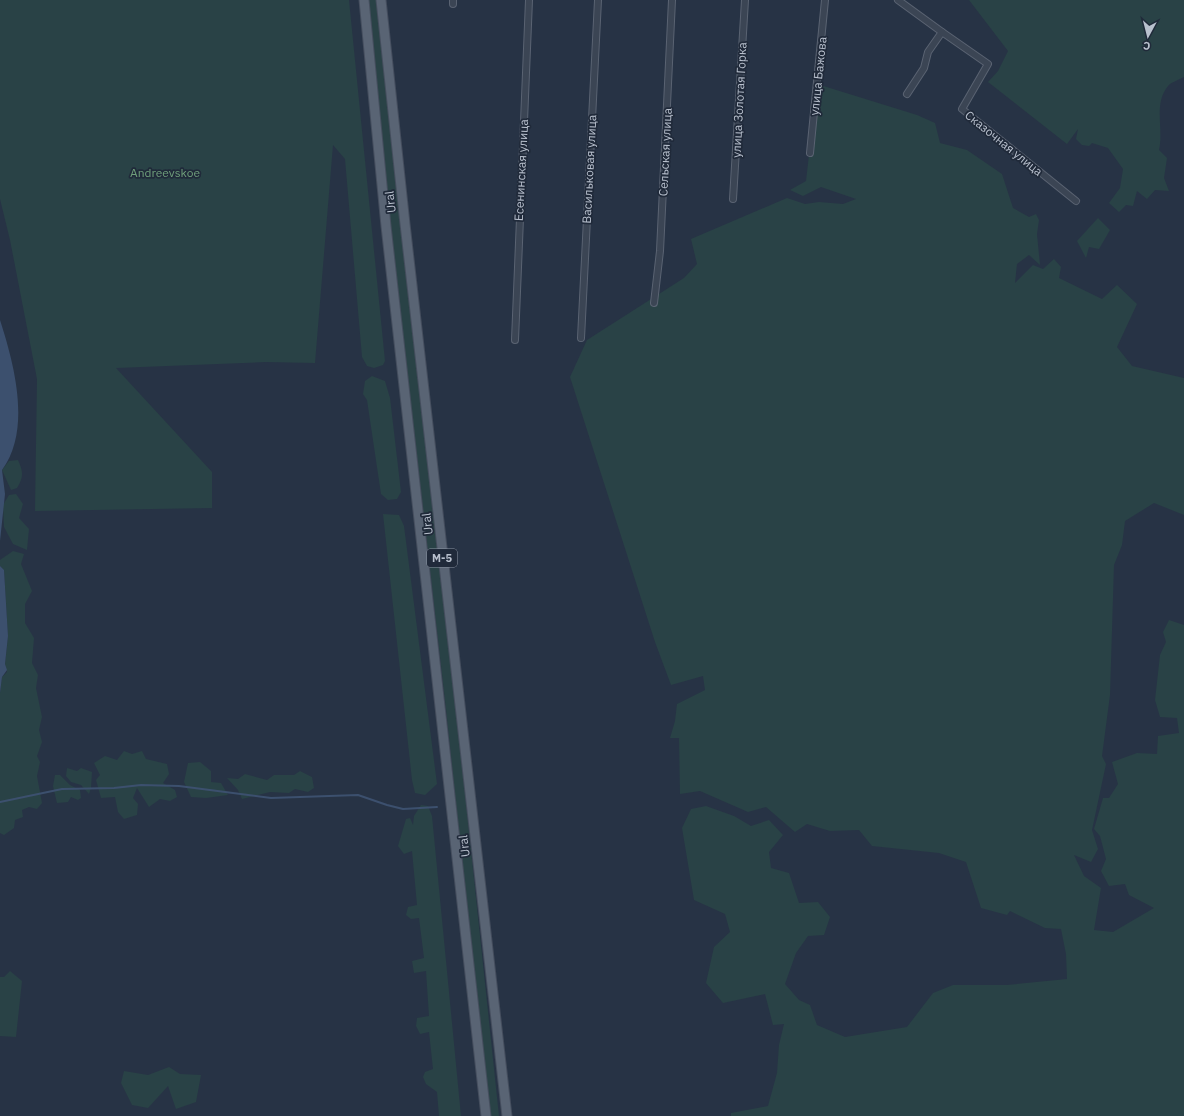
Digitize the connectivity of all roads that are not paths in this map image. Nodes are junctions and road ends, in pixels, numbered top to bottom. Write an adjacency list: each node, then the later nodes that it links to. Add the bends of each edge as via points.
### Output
1 (364, 0): 17 (main road, Ural / М-5)
2 (381, 0): 18 (main road, Ural / М-5)
3 (529, 0): 16 (street, Есенинская улица)
4 (598, 0): 15 (street, Васильковая улица)
5 (672, 0): 14 (street, Сельская улица, via 660,251)
6 (744, 0): 12 (street, улица Золотая Горка)
7 (825, 0): 11 (street, улица Бажова)
8 (898, 0): 9 (street, Сказочная улица)
9 (942, 32): 10 (street, via 928,52 924,68); 13 (street, Сказочная улица, via 988,64 962,109)
10 (907, 94)
11 (810, 153)
12 (733, 199)
13 (1076, 201)
14 (654, 303)
15 (581, 338)
16 (514, 340)
17 (486, 1116)
18 (506, 1116)

